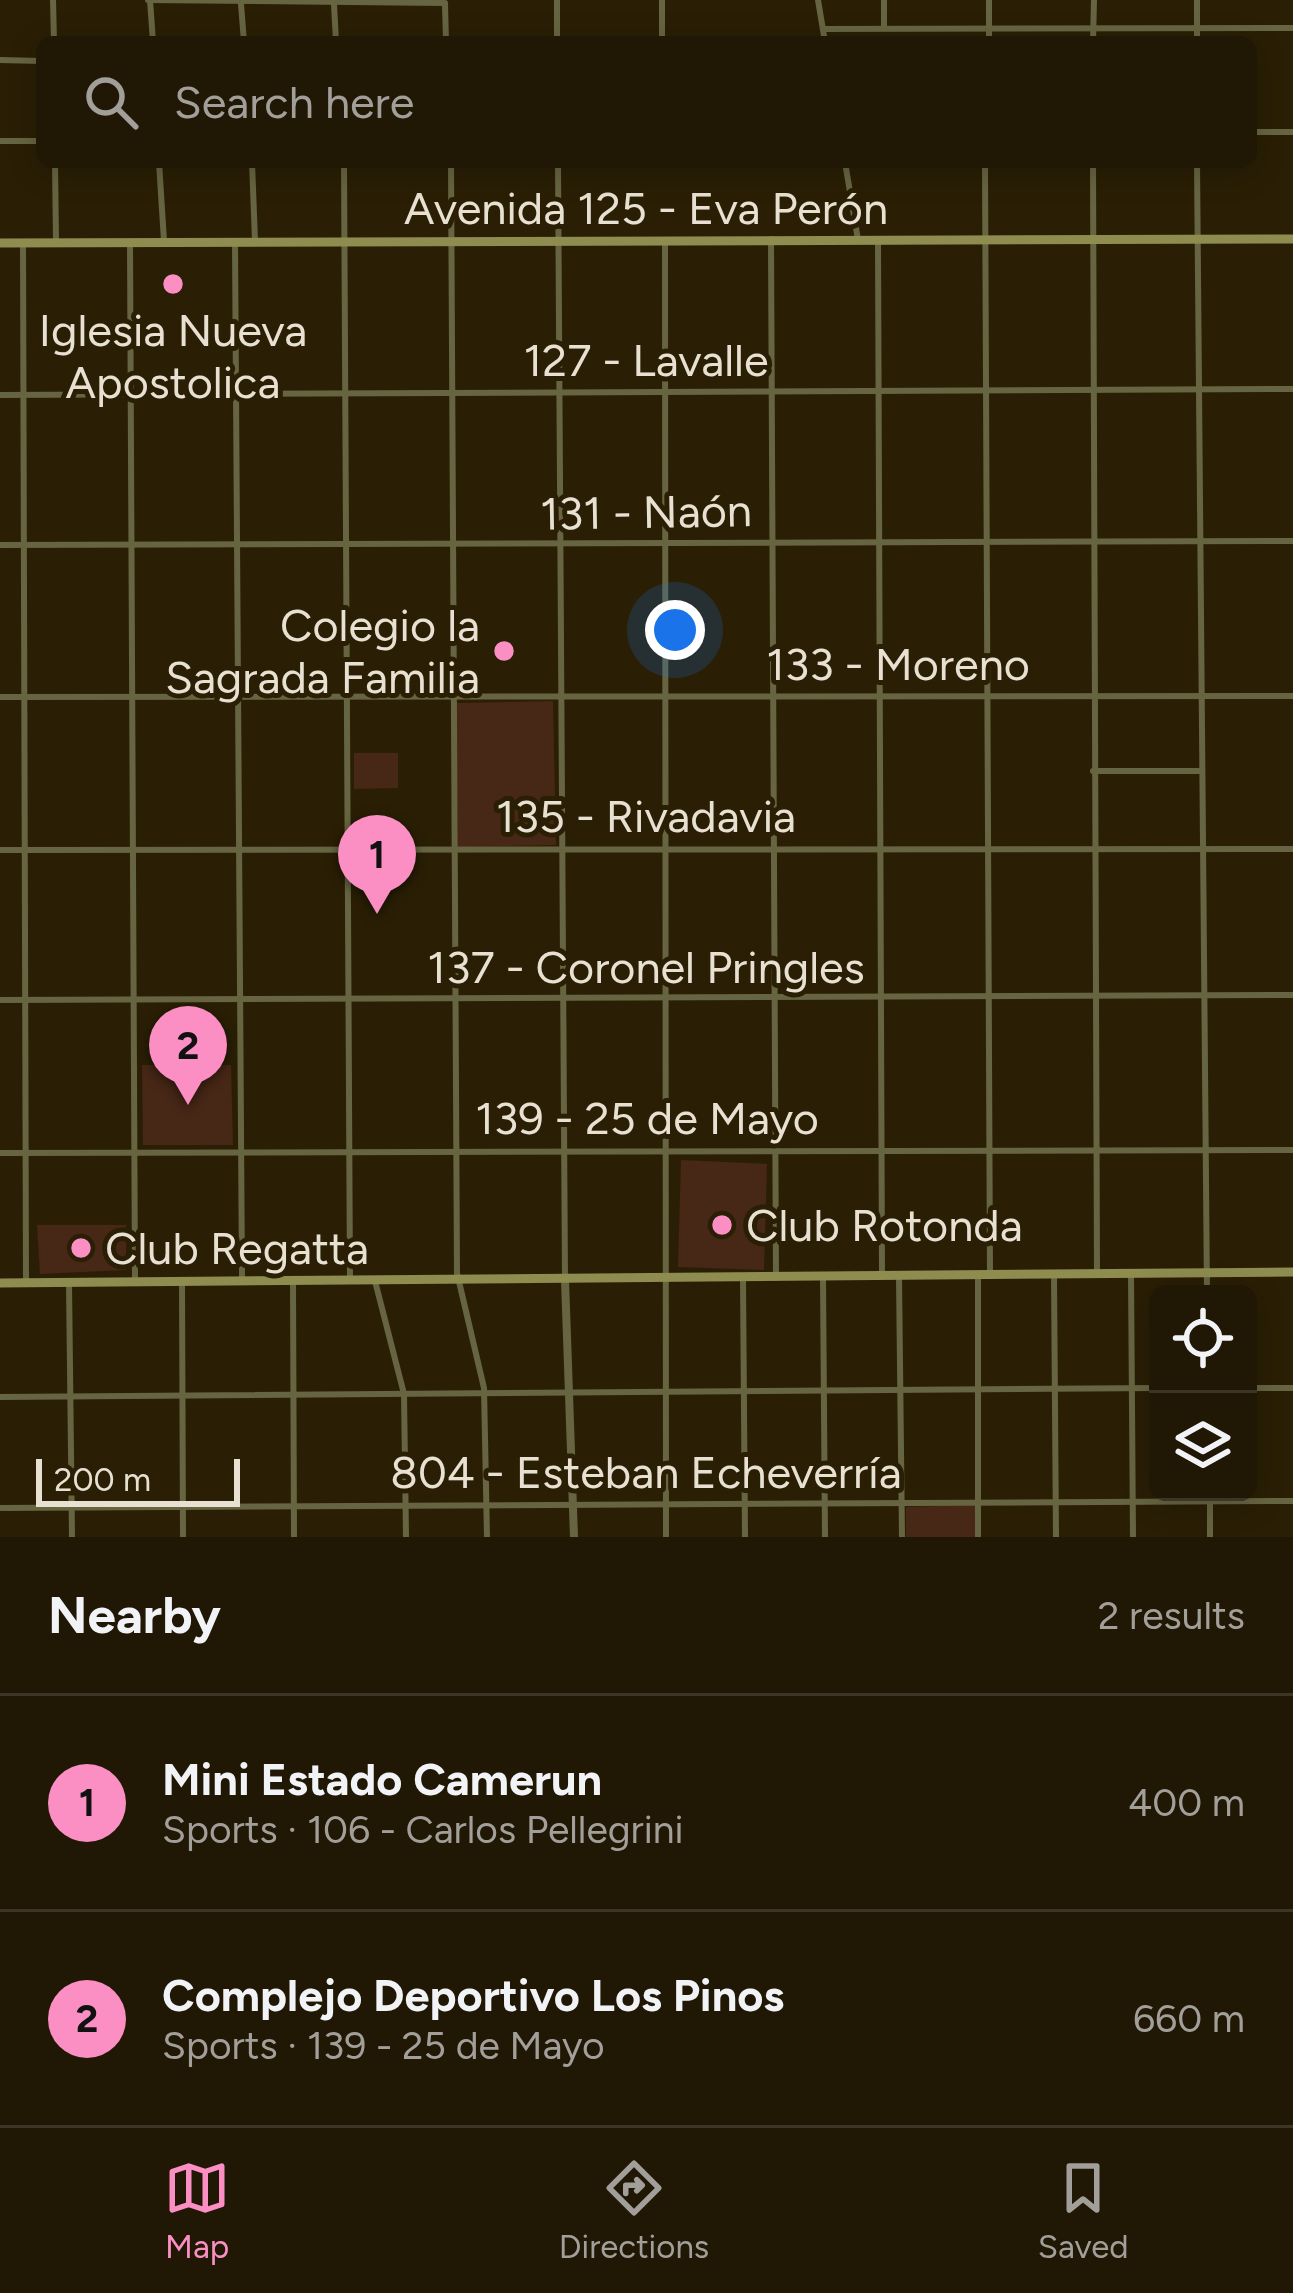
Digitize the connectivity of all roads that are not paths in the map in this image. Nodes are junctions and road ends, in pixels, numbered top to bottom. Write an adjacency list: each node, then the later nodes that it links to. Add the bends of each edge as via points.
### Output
1 (53, 0): 19 (street)
2 (149, 0): 10 (street); 20 (street)
3 (557, 0): 24 (street)
4 (662, 0): 25 (street)
5 (818, 0): 18 (street)
6 (884, 0): 14 (street)
7 (989, 0): 15 (street)
8 (1094, 0): 16 (street)
9 (1197, 0): 13 (street)
10 (241, 2): 11 (street); 21 (street)
11 (334, 2): 12 (street); 22 (street)
12 (445, 2): 23 (street)
13 (1197, 27): 16 (street); 17 (street); 29 (street)
14 (884, 28): 15 (street); 18 (street)
15 (990, 28): 16 (street); 27 (street)
16 (1094, 28): 28 (street)
17 (1293, 28)
18 (823, 29): 26 (street)
19 (54, 36)
20 (152, 36)
21 (244, 36)
22 (336, 36)
23 (446, 36)
24 (557, 36)
25 (662, 36)
26 (824, 36)
27 (989, 36)
28 (1094, 36)
29 (1198, 36)
30 (0, 60): 31 (street)
31 (36, 61)
32 (1257, 132): 33 (street)
33 (1293, 132)
34 (0, 141): 35 (street)
35 (36, 141)
36 (55, 168): 63 (street)
37 (159, 168): 58 (street)
38 (252, 168): 56 (street)
39 (344, 168): 60 (street)
40 (451, 168): 51 (street)
41 (558, 168): 47 (street)
42 (846, 168): 53 (street)
43 (986, 168): 49 (street)
44 (1093, 168): 55 (street)
45 (1197, 168): 46 (street)
46 (1197, 238): 50 (main road, Avenida 125 - Eva Perón); 55 (main road, Avenida 125 - Eva Perón); 66 (street)
47 (559, 239): 51 (main road, Avenida 125 - Eva Perón); 52 (main road, Avenida 125 - Eva Perón); 77 (street)
48 (771, 239): 52 (main road, Avenida 125 - Eva Perón); 53 (main road, Avenida 125 - Eva Perón); 68 (street)
49 (985, 239): 54 (main road, Avenida 125 - Eva Perón); 55 (main road, Avenida 125 - Eva Perón); 67 (street)
50 (1293, 239)
51 (450, 240): 60 (main road, Avenida 125 - Eva Perón); 76 (street)
52 (665, 240): 71 (street)
53 (858, 240): 54 (main road, Avenida 125 - Eva Perón)
54 (878, 240): 69 (street)
55 (1092, 240): 65 (street)
56 (255, 241): 59 (main road, Avenida 125 - Eva Perón); 60 (main road, Avenida 125 - Eva Perón)
57 (130, 242): 58 (main road, Avenida 125 - Eva Perón); 63 (main road, Avenida 125 - Eva Perón); 74 (street)
58 (164, 242): 59 (main road, Avenida 125 - Eva Perón)
59 (235, 242): 70 (street)
60 (346, 242): 75 (street)
61 (0, 243): 62 (main road, Avenida 125 - Eva Perón)
62 (23, 243): 63 (main road, Avenida 125 - Eva Perón); 73 (street)
63 (56, 243)
64 (1293, 388): 66 (street, 127 - Lavalle)
65 (1093, 390): 66 (street, 127 - Lavalle); 67 (street, 127 - Lavalle); 80 (street)
66 (1200, 390): 78 (street)
67 (987, 391): 69 (street, 127 - Lavalle); 84 (street)
68 (772, 392): 69 (street, 127 - Lavalle); 71 (street, 127 - Lavalle); 82 (street)
69 (879, 392): 83 (street)
70 (234, 393): 74 (street, 127 - Lavalle); 75 (street, 127 - Lavalle); 87 (street)
71 (664, 393): 77 (street, 127 - Lavalle); 89 (street)
72 (0, 394): 73 (street, 127 - Lavalle)
73 (22, 394): 74 (street, 127 - Lavalle); 81 (street)
74 (129, 394): 86 (street)
75 (345, 394): 76 (street, 127 - Lavalle); 90 (street)
76 (450, 394): 77 (street, 127 - Lavalle); 88 (street)
77 (558, 394): 91 (street)
78 (1202, 541): 79 (street, 131 - Naón); 80 (street, 131 - Naón); 96 (street)
79 (1293, 541)
80 (1093, 543): 84 (street, 131 - Naón); 95 (street)
81 (22, 544): 85 (street, 131 - Naón); 86 (street, 131 - Naón); 99 (street)
82 (773, 544): 83 (street, 131 - Naón); 89 (street, 131 - Naón); 105 (street)
83 (878, 544): 84 (street, 131 - Naón); 94 (street)
84 (985, 544): 103 (street)
85 (0, 545)
86 (130, 545): 87 (street, 131 - Naón); 100 (street)
87 (237, 545): 90 (street, 131 - Naón); 92 (street)
88 (450, 545): 90 (street, 131 - Naón); 91 (street, 131 - Naón); 101 (street)
89 (665, 545): 91 (street, 131 - Naón); 102 (street)
90 (345, 546): 93 (street)
91 (557, 547): 104 (street)
92 (238, 696): 93 (street, 133 - Moreno); 100 (street, 133 - Moreno); 115 (street)
93 (345, 696): 101 (street, 133 - Moreno); 119 (street)
94 (878, 696): 103 (street, 133 - Moreno); 105 (street, 133 - Moreno); 109 (street)
95 (1092, 696): 96 (street, 133 - Moreno); 103 (street, 133 - Moreno); 106 (street)
96 (1202, 696): 97 (street, 133 - Moreno); 107 (street)
97 (1293, 696)
98 (0, 697): 99 (street, 133 - Moreno)
99 (21, 697): 100 (street, 133 - Moreno); 118 (street)
100 (131, 697): 112 (street)
101 (452, 697): 104 (street, 133 - Moreno); 120 (street)
102 (666, 697): 104 (street, 133 - Moreno); 105 (street, 133 - Moreno); 113 (street)
103 (986, 697): 110 (street)
104 (558, 698): 121 (street)
105 (772, 698): 114 (street)
106 (1093, 771): 107 (street); 111 (street)
107 (1202, 771): 108 (street)
108 (1201, 846): 111 (street, 135 - Rivadavia); 116 (street, 135 - Rivadavia); 122 (street)
109 (880, 847): 110 (street, 135 - Rivadavia); 114 (street, 135 - Rivadavia); 126 (street)
110 (988, 847): 111 (street, 135 - Rivadavia); 127 (street)
111 (1093, 847): 124 (street)
112 (130, 848): 115 (street, 135 - Rivadavia); 118 (street, 135 - Rivadavia); 133 (street)
113 (666, 848): 114 (street, 135 - Rivadavia); 121 (street, 135 - Rivadavia); 129 (street)
114 (774, 848): 125 (street)
115 (239, 849): 119 (street, 135 - Rivadavia); 131 (street)
116 (1293, 849)
117 (0, 850): 118 (street, 135 - Rivadavia)
118 (22, 850): 128 (street)
119 (345, 850): 120 (street, 135 - Rivadavia); 134 (street)
120 (453, 850): 121 (street, 135 - Rivadavia); 135 (street)
121 (560, 850): 132 (street)
122 (1201, 995): 123 (street, 137 - Coronel Pringles); 124 (street, 137 - Coronel Pringles); 137 (street)
123 (1293, 995)
124 (1095, 996): 127 (street, 137 - Coronel Pringles); 136 (street)
125 (774, 998): 126 (street, 137 - Coronel Pringles); 129 (street, 137 - Coronel Pringles); 144 (street)
126 (881, 998): 127 (street, 137 - Coronel Pringles); 140 (street)
127 (988, 998): 138 (street)
128 (25, 999): 130 (street, 137 - Coronel Pringles); 133 (street, 137 - Coronel Pringles); 148 (street)
129 (668, 999): 132 (street, 137 - Coronel Pringles); 139 (street)
130 (0, 1000)
131 (240, 1000): 133 (street, 137 - Coronel Pringles); 134 (street, 137 - Coronel Pringles); 145 (street)
132 (561, 1000): 135 (street, 137 - Coronel Pringles); 143 (street)
133 (132, 1001): 149 (street)
134 (348, 1001): 135 (street, 137 - Coronel Pringles); 146 (street)
135 (454, 1001): 142 (street)
136 (1097, 1147): 137 (street, 139 - 25 de Mayo); 138 (street, 139 - 25 de Mayo); 154 (street)
137 (1204, 1147): 141 (street, 139 - 25 de Mayo); 151 (street)
138 (989, 1149): 140 (street, 139 - 25 de Mayo); 155 (street)
139 (669, 1150): 143 (street, 139 - 25 de Mayo); 144 (street, 139 - 25 de Mayo); 163 (street)
140 (882, 1150): 144 (street, 139 - 25 de Mayo); 156 (street)
141 (1293, 1150)
142 (456, 1151): 143 (street, 139 - 25 de Mayo); 146 (street, 139 - 25 de Mayo); 161 (street)
143 (562, 1151): 162 (street)
144 (776, 1151): 158 (street)
145 (242, 1152): 146 (street, 139 - 25 de Mayo); 149 (street, 139 - 25 de Mayo); 172 (street)
146 (349, 1152): 164 (street)
147 (0, 1153): 148 (street, 139 - 25 de Mayo)
148 (27, 1153): 149 (street, 139 - 25 de Mayo); 170 (street)
149 (133, 1153): 167 (street)
150 (1293, 1272): 151 (main road)
151 (1207, 1273): 152 (main road); 173 (street)
152 (1131, 1274): 154 (main road); 174 (street)
153 (1054, 1275): 154 (main road); 155 (main road); 178 (street)
154 (1097, 1275)
155 (984, 1276): 157 (main road); 180 (street)
156 (883, 1277): 157 (main road); 159 (main road)
157 (899, 1277): 181 (street)
158 (776, 1278): 159 (main road); 160 (main road)
159 (823, 1278): 179 (street)
160 (743, 1279): 163 (main road); 184 (street)
161 (458, 1280): 162 (main road); 165 (main road); 183 (street)
162 (565, 1280): 163 (main road); 186 (street)
163 (666, 1280): 182 (street)
164 (350, 1281): 165 (main road); 168 (main road)
165 (375, 1281): 185 (street)
166 (69, 1282): 167 (main road); 170 (main road); 190 (street)
167 (135, 1282): 171 (main road)
168 (293, 1282): 172 (main road); 187 (street)
169 (0, 1283): 170 (main road)
170 (26, 1283)
171 (182, 1283): 172 (main road); 188 (street)
172 (242, 1283)
173 (1208, 1285)
174 (1132, 1388): 175 (street); 178 (street); 194 (street)
175 (1149, 1388)
176 (1257, 1388): 177 (street)
177 (1293, 1388)
178 (1055, 1389): 180 (street); 193 (street)
179 (824, 1390): 181 (street); 184 (street); 197 (street)
180 (978, 1390): 181 (street); 199 (street)
181 (901, 1391): 198 (street)
182 (665, 1392): 184 (street); 186 (street); 201 (street)
183 (484, 1393): 185 (street); 186 (street); 203 (street)
184 (744, 1393): 200 (street)
185 (404, 1394): 187 (street); 202 (street)
186 (570, 1394): 204 (street)
187 (293, 1395): 188 (street); 205 (street)
188 (182, 1396): 190 (street); 208 (street)
189 (0, 1397): 190 (street)
190 (70, 1397): 207 (street)
191 (1257, 1499): 196 (street, 804 - Esteban Echeverría)
192 (1149, 1500): 194 (street, 804 - Esteban Echeverría)
193 (1056, 1501): 194 (street, 804 - Esteban Echeverría); 199 (street, 804 - Esteban Echeverría); 220 (street)
194 (1132, 1501): 221 (street)
195 (1210, 1501): 222 (street)
196 (1293, 1501)
197 (825, 1503): 198 (street, 804 - Esteban Echeverría); 200 (street, 804 - Esteban Echeverría); 217 (street)
198 (902, 1503): 199 (street, 804 - Esteban Echeverría); 218 (street)
199 (978, 1503): 219 (street)
200 (745, 1504): 201 (street, 804 - Esteban Echeverría); 216 (street)
201 (666, 1505): 204 (street, 804 - Esteban Echeverría); 215 (street)
202 (406, 1506): 203 (street, 804 - Esteban Echeverría); 205 (street, 804 - Esteban Echeverría); 212 (street)
203 (487, 1506): 204 (street, 804 - Esteban Echeverría); 213 (street)
204 (573, 1506): 214 (street)
205 (293, 1507): 208 (street, 804 - Esteban Echeverría); 211 (street)
206 (0, 1508): 207 (street, 804 - Esteban Echeverría)
207 (71, 1508): 208 (street, 804 - Esteban Echeverría); 209 (street)
208 (183, 1508): 210 (street)
209 (71, 1537)
210 (183, 1537)
211 (294, 1537)
212 (406, 1537)
213 (487, 1537)
214 (574, 1537)
215 (666, 1537)
216 (745, 1537)
217 (825, 1537)
218 (902, 1537)
219 (978, 1537)
220 (1056, 1537)
221 (1133, 1537)
222 (1210, 1537)

